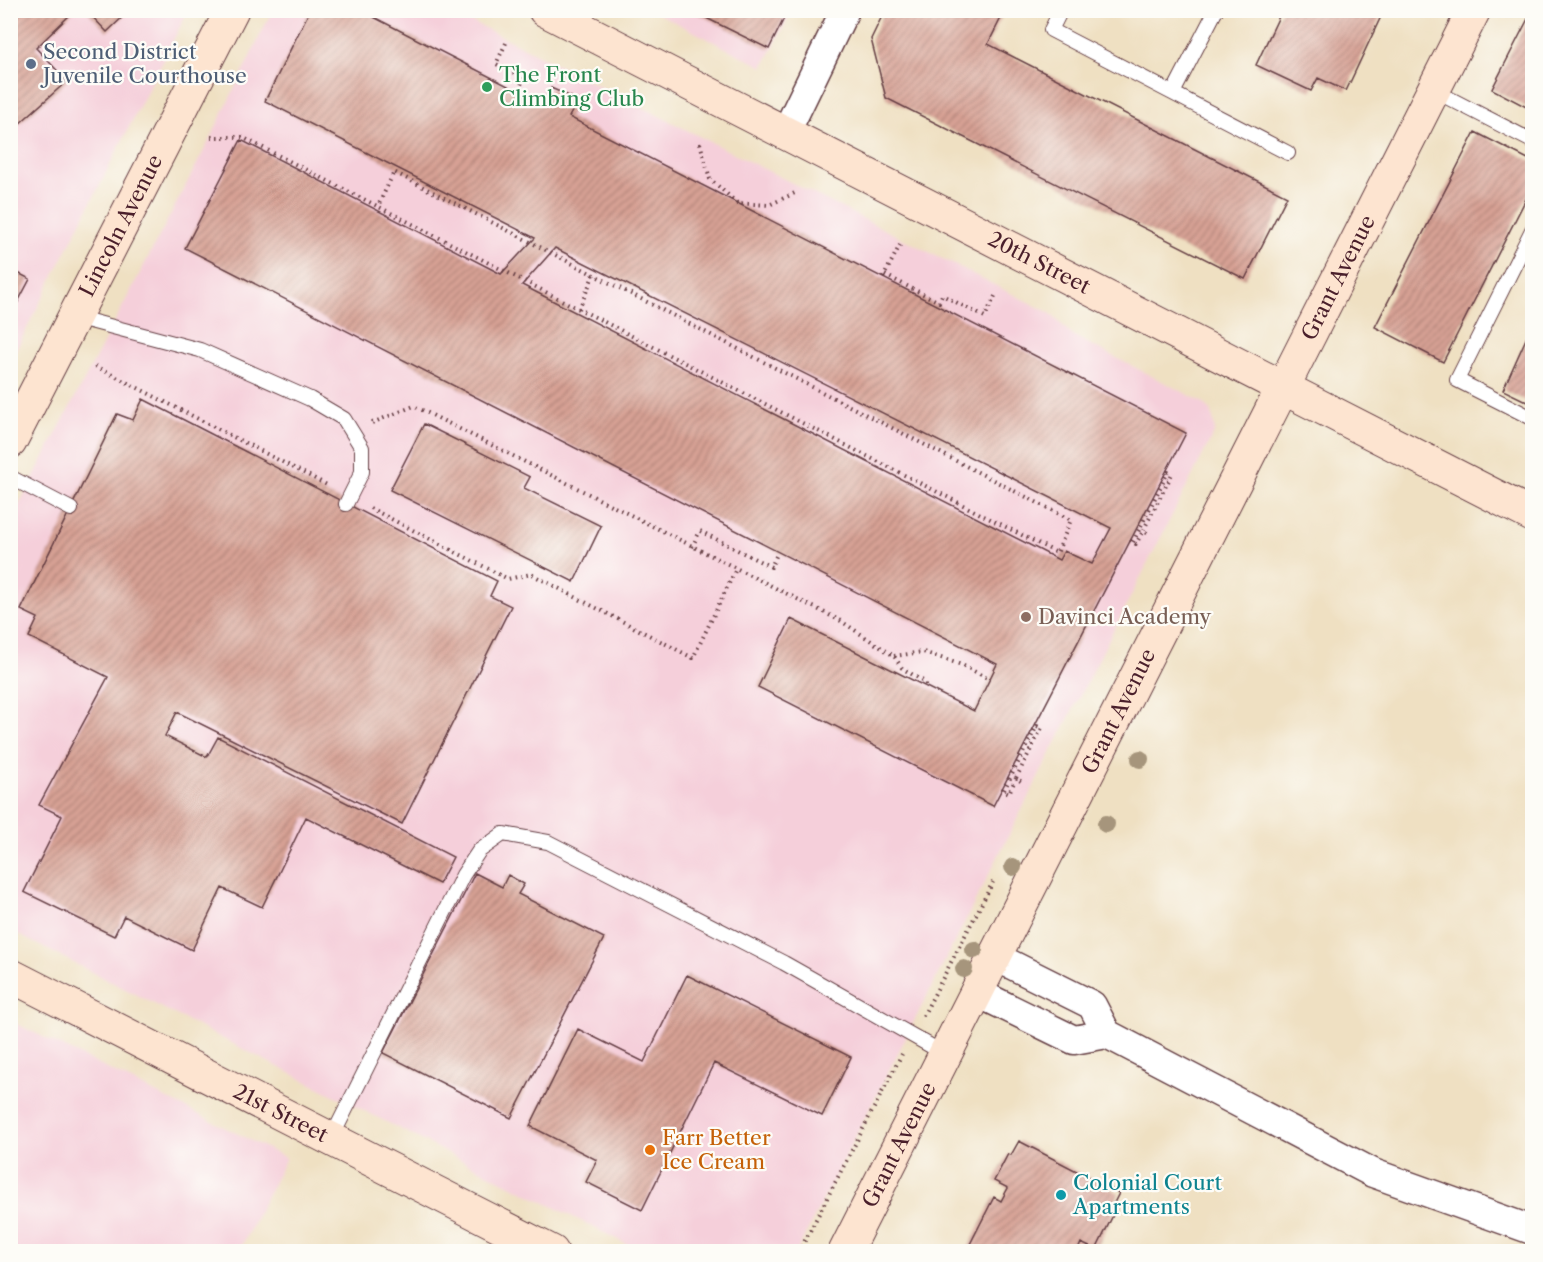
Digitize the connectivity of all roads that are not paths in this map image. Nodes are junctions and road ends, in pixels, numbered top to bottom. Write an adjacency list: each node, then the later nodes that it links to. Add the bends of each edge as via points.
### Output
1 (232, 10): 13 (street, Lincoln Avenue)
2 (845, 10): 9 (street)
3 (1061, 10): 8 (lane, via 1051,30)
4 (1216, 10): 8 (lane)
5 (1474, 10): 7 (street, Grant Avenue)
6 (563, 14): 9 (street, 20th Street)
7 (1433, 90): 10 (lane); 14 (street, Grant Avenue)
8 (1173, 93): 11 (lane)
9 (785, 134): 14 (street, 20th Street)
10 (1533, 141)
11 (1288, 153)
12 (1533, 230): 15 (lane, via 1457,380)
13 (75, 317): 16 (street, Lincoln Avenue); 18 (lane, via 200,350 310,399 345,419 362,448 362,472)
14 (1281, 388): 20 (street, 20th Street); 21 (street, Grant Avenue)
15 (1533, 418)
16 (10, 442)
17 (10, 477): 19 (lane)
18 (348, 500)
19 (70, 509)
20 (1533, 515)
21 (994, 956): 23 (street, Grant Avenue); 24 (street, via 1092,1005)
22 (10, 975): 26 (street, 21st Street)
23 (976, 992): 24 (street, via 1074,1040); 25 (street, Grant Avenue)
24 (1107, 1034): 27 (street, via 1373,1173)
25 (945, 1054): 26 (lane, via 784,963 548,842 503,834 479,851 463,875); 29 (street, Grant Avenue)
26 (331, 1139): 28 (street, 21st Street)
27 (1533, 1230)
28 (552, 1251)
29 (845, 1251)

